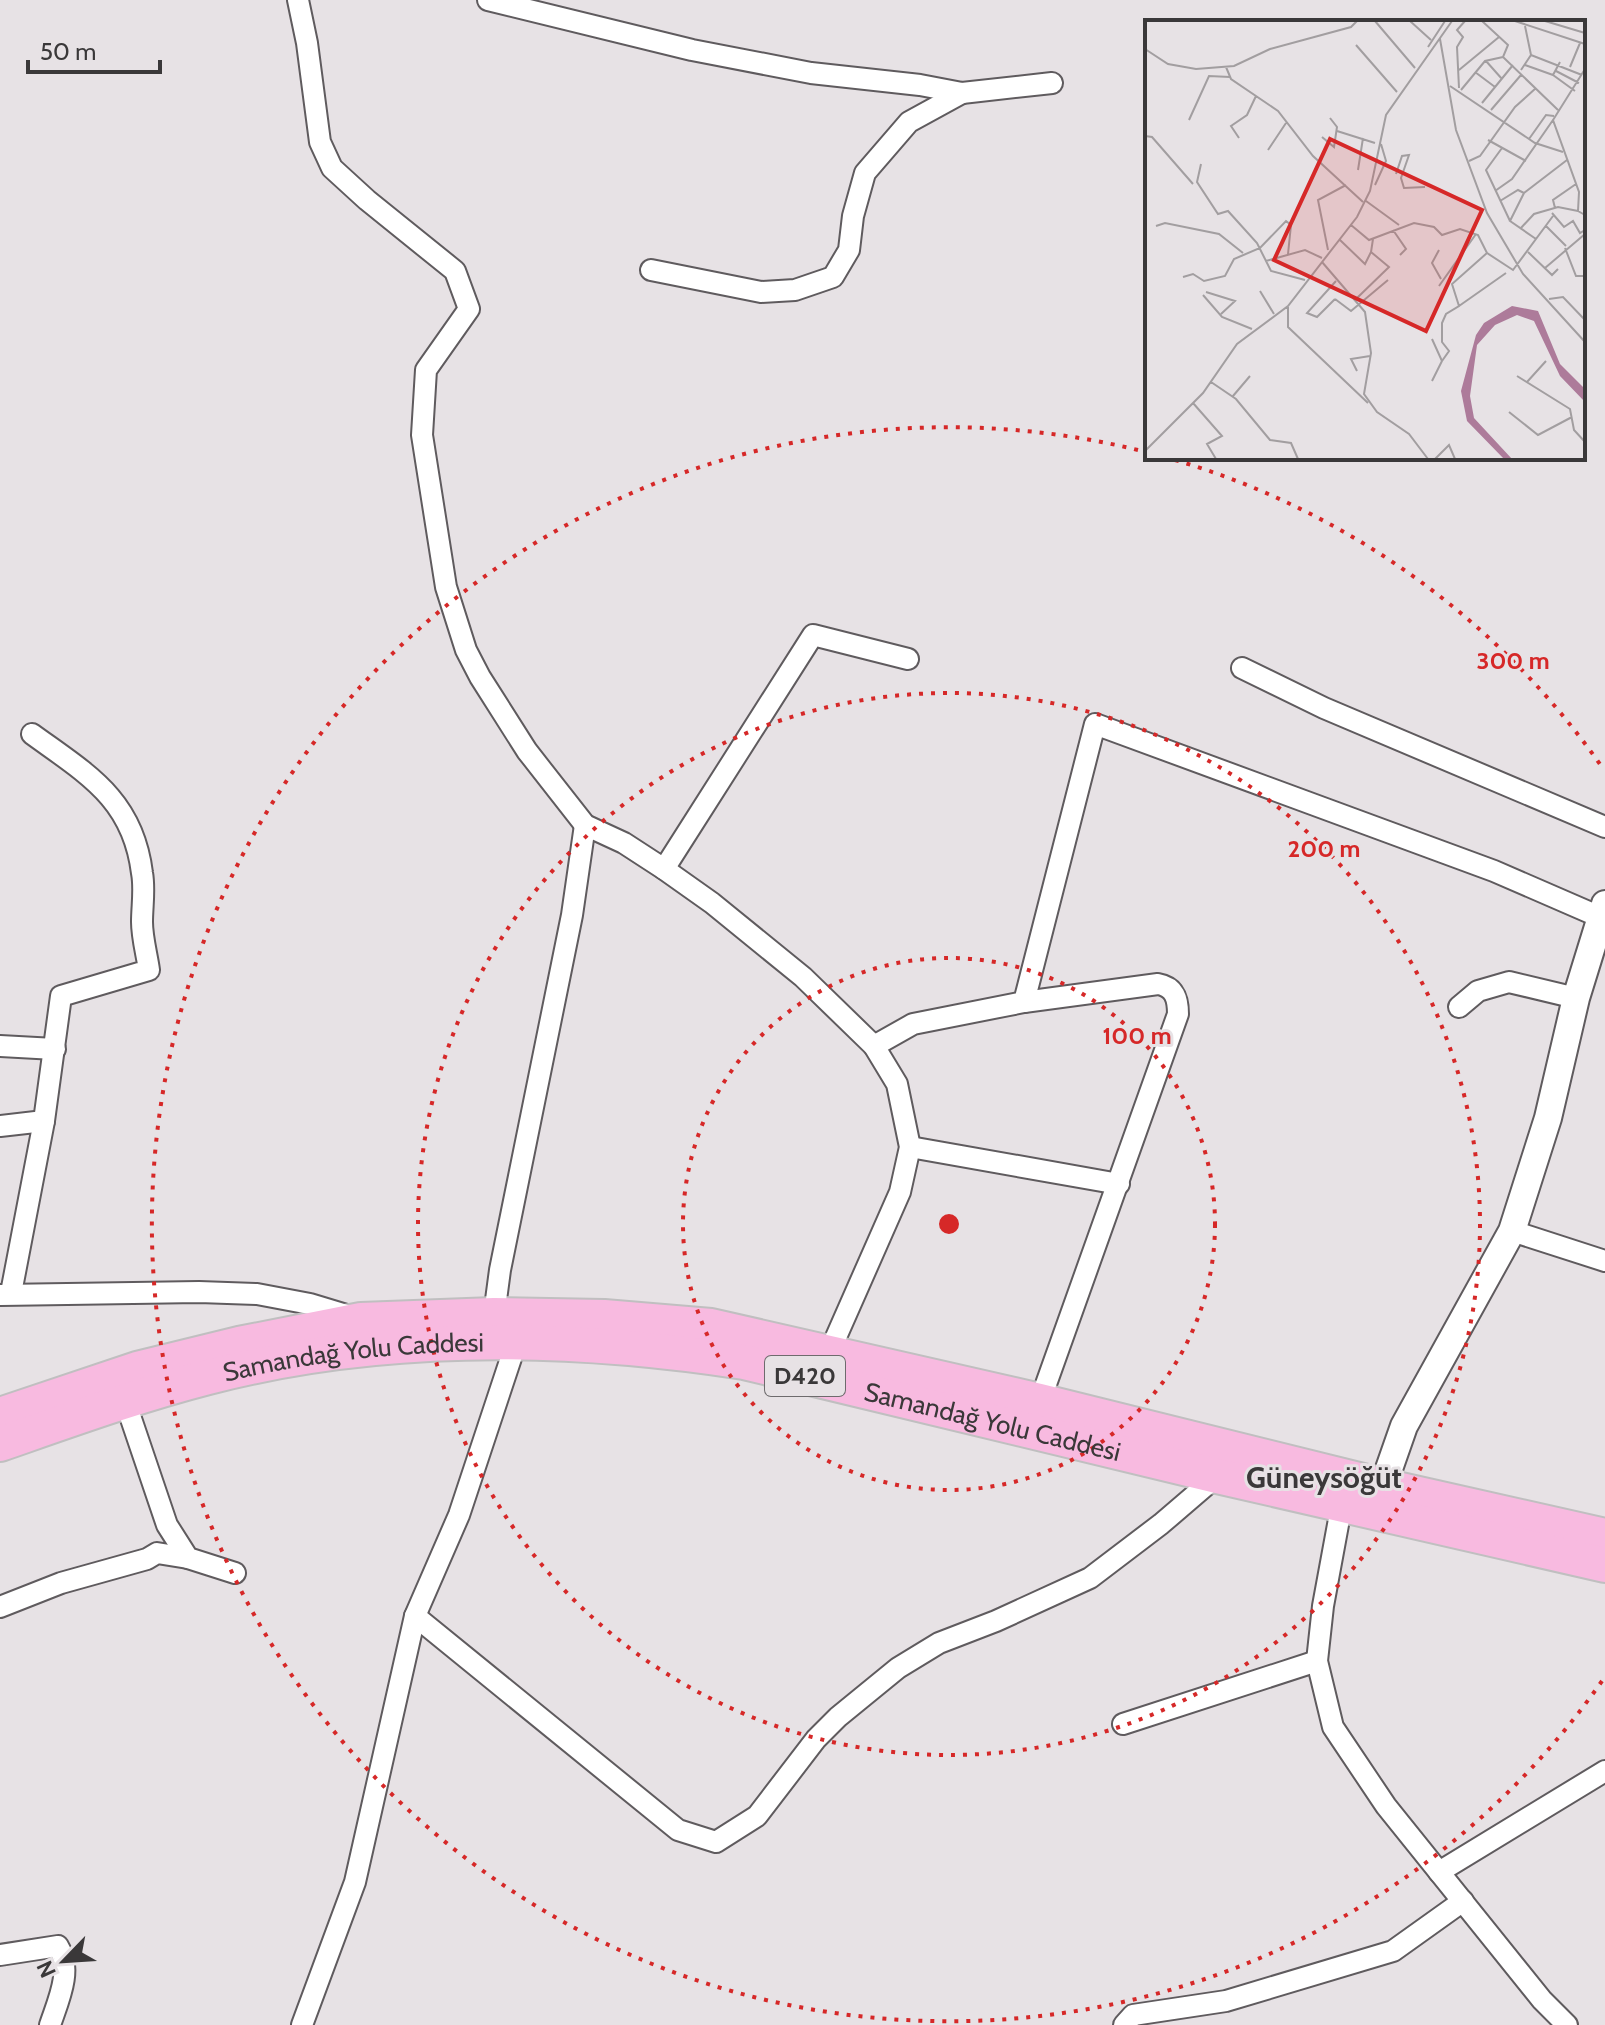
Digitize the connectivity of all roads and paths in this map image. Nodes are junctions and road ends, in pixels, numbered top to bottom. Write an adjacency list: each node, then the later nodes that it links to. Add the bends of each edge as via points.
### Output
1 (298, 0): 9 (street, via 320,142 332,168 455,271 469,309 426,370 422,435 446,587 480,677 527,751)
2 (488, 0): 4 (street, via 692,50)
3 (1052, 83): 4 (street)
4 (962, 93): 5 (street, via 909,122 865,173 849,250 833,277 795,290 761,292)
5 (651, 270)
6 (908, 659): 11 (street, via 813,635)
7 (1242, 668): 10 (street)
8 (32, 734): 18 (street, via 97,781 122,812 143,875 142,926 149,970 61,996)
9 (585, 825): 11 (street); 26 (street)
10 (1605, 827)
11 (664, 869): 17 (street, via 803,977)
12 (1602, 910): 13 (street); 14 (street, via 1095,724)
13 (1576, 998): 15 (street, via 1509,982 1478,991); 23 (street, via 1548,1118)
14 (1024, 1002): 17 (street, via 913,1024); 22 (street, via 1158,984 1178,999 1178,1014)
15 (1459, 1007)
16 (0, 1046): 18 (street)
17 (874, 1046): 21 (street, via 897,1084)
18 (55, 1049): 19 (street)
19 (44, 1121): 20 (street); 25 (street)
20 (0, 1126)
21 (910, 1147): 22 (street); 29 (street, via 900,1192)
22 (1119, 1184): 31 (street)
23 (1512, 1231): 24 (street); 35 (street, via 1404,1426)
24 (1605, 1261)
25 (5, 1294): 27 (street, via 257,1294)
26 (494, 1315): 27 (highway, Samandağ Yolu Caddesi / D420); 29 (highway, Samandağ Yolu Caddesi / D420, via 711,1326)
27 (361, 1320): 32 (highway, Samandağ Yolu Caddesi / D420, via 137,1369)
28 (516, 1343): 30 (highway, Samandağ Yolu Caddesi / D420, via 446,1342 300,1358); 34 (highway, Samandağ Yolu Caddesi / D420, via 677,1351 744,1362); 42 (street, via 459,1515)
29 (829, 1353): 31 (highway, Samandağ Yolu Caddesi / D420)
30 (125, 1401): 33 (highway, Samandağ Yolu Caddesi / D420); 38 (street, via 167,1525)
31 (1040, 1401): 35 (highway, Samandağ Yolu Caddesi / D420)
32 (0, 1415)
33 (0, 1444)
34 (1217, 1476): 36 (highway, Samandağ Yolu Caddesi / D420); 42 (street, via 1090,1578 939,1643 898,1668 816,1739 757,1816 716,1842 678,1830)
35 (1383, 1486): 37 (highway, Samandağ Yolu Caddesi / D420)
36 (1342, 1503): 39 (highway, Samandağ Yolu Caddesi / D420); 43 (street)
37 (1605, 1536)
38 (188, 1558): 40 (street); 41 (street, via 157,1553)
39 (1605, 1565)
40 (235, 1573)
41 (0, 1607)
42 (415, 1616): 50 (street, via 355,1882)
43 (1317, 1661): 44 (street); 46 (street, via 1333,1727)
44 (1123, 1724)
45 (1605, 1771): 46 (street)
46 (1439, 1872): 47 (street)
47 (1463, 1901): 51 (street, via 1393,1951 1226,2001 1133,2015); 52 (street)
48 (0, 1955): 49 (street, via 58,1946 64,1968)
49 (50, 2025)
50 (302, 2025)
51 (1124, 2025)
52 (1567, 2025)

